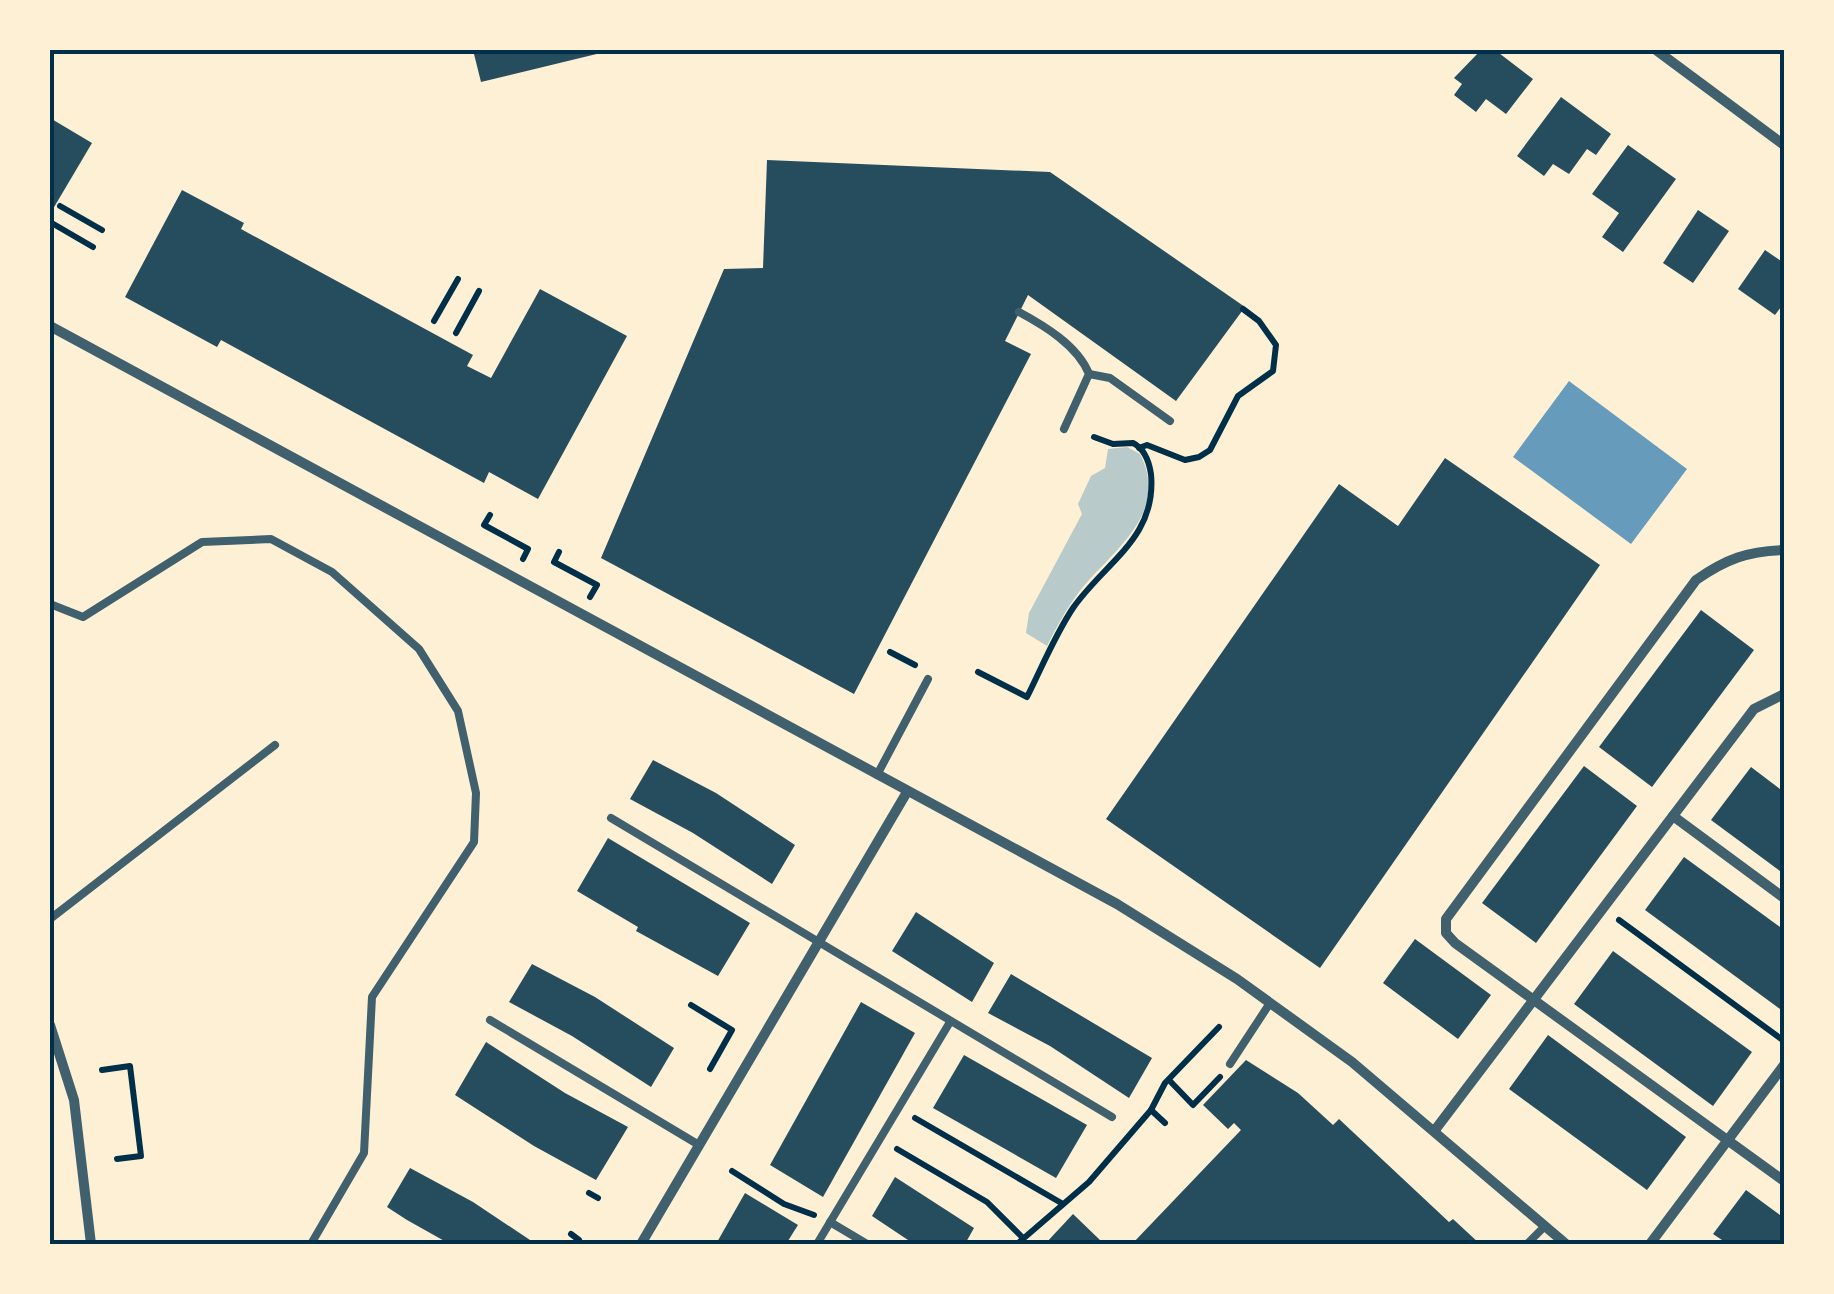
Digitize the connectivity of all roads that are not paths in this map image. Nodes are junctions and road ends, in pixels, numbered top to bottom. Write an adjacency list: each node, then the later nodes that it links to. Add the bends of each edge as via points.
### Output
1 (1656, 50): 2 (street)
2 (1784, 145)
3 (1019, 312): 5 (lane, via 1052,332)
4 (50, 326): 13 (street)
5 (1089, 374): 6 (lane, via 1110,378); 7 (lane)
6 (1170, 421)
7 (1064, 429)
8 (1784, 550): 20 (street, via 1755,550 1696,580 1451,906 1446,933)
9 (50, 604): 35 (lane, via 83,618 202,542 271,539 332,572 419,649 458,711 476,793 474,842 372,998 364,1153)
10 (928, 679): 13 (lane)
11 (1784, 694): 15 (street, via 1754,709)
12 (275, 745): 18 (lane)
13 (877, 776): 14 (street)
14 (907, 792): 19 (street); 21 (street, via 1116,904)
15 (1673, 816): 17 (street); 20 (street)
16 (611, 818): 19 (lane)
17 (1784, 898)
18 (50, 918)
19 (819, 944): 23 (lane); 30 (street)
20 (1535, 998): 28 (street); 29 (street)
21 (1270, 1002): 25 (lane); 28 (street)
22 (490, 1020): 30 (lane)
23 (950, 1022): 27 (lane); 32 (lane)
24 (50, 1025): 34 (street, via 74,1100)
25 (1230, 1064)
26 (1784, 1065): 29 (street)
27 (1112, 1117)
28 (1435, 1130): 33 (street)
29 (1728, 1140): 31 (street); 41 (street)
30 (699, 1145): 36 (street)
31 (1784, 1181)
32 (830, 1222): 37 (lane); 38 (lane)
33 (1545, 1226): 39 (lane); 40 (street)
34 (92, 1244)
35 (311, 1244)
36 (642, 1244)
37 (817, 1244)
38 (866, 1244)
39 (1526, 1244)
40 (1566, 1244)
41 (1650, 1244)

